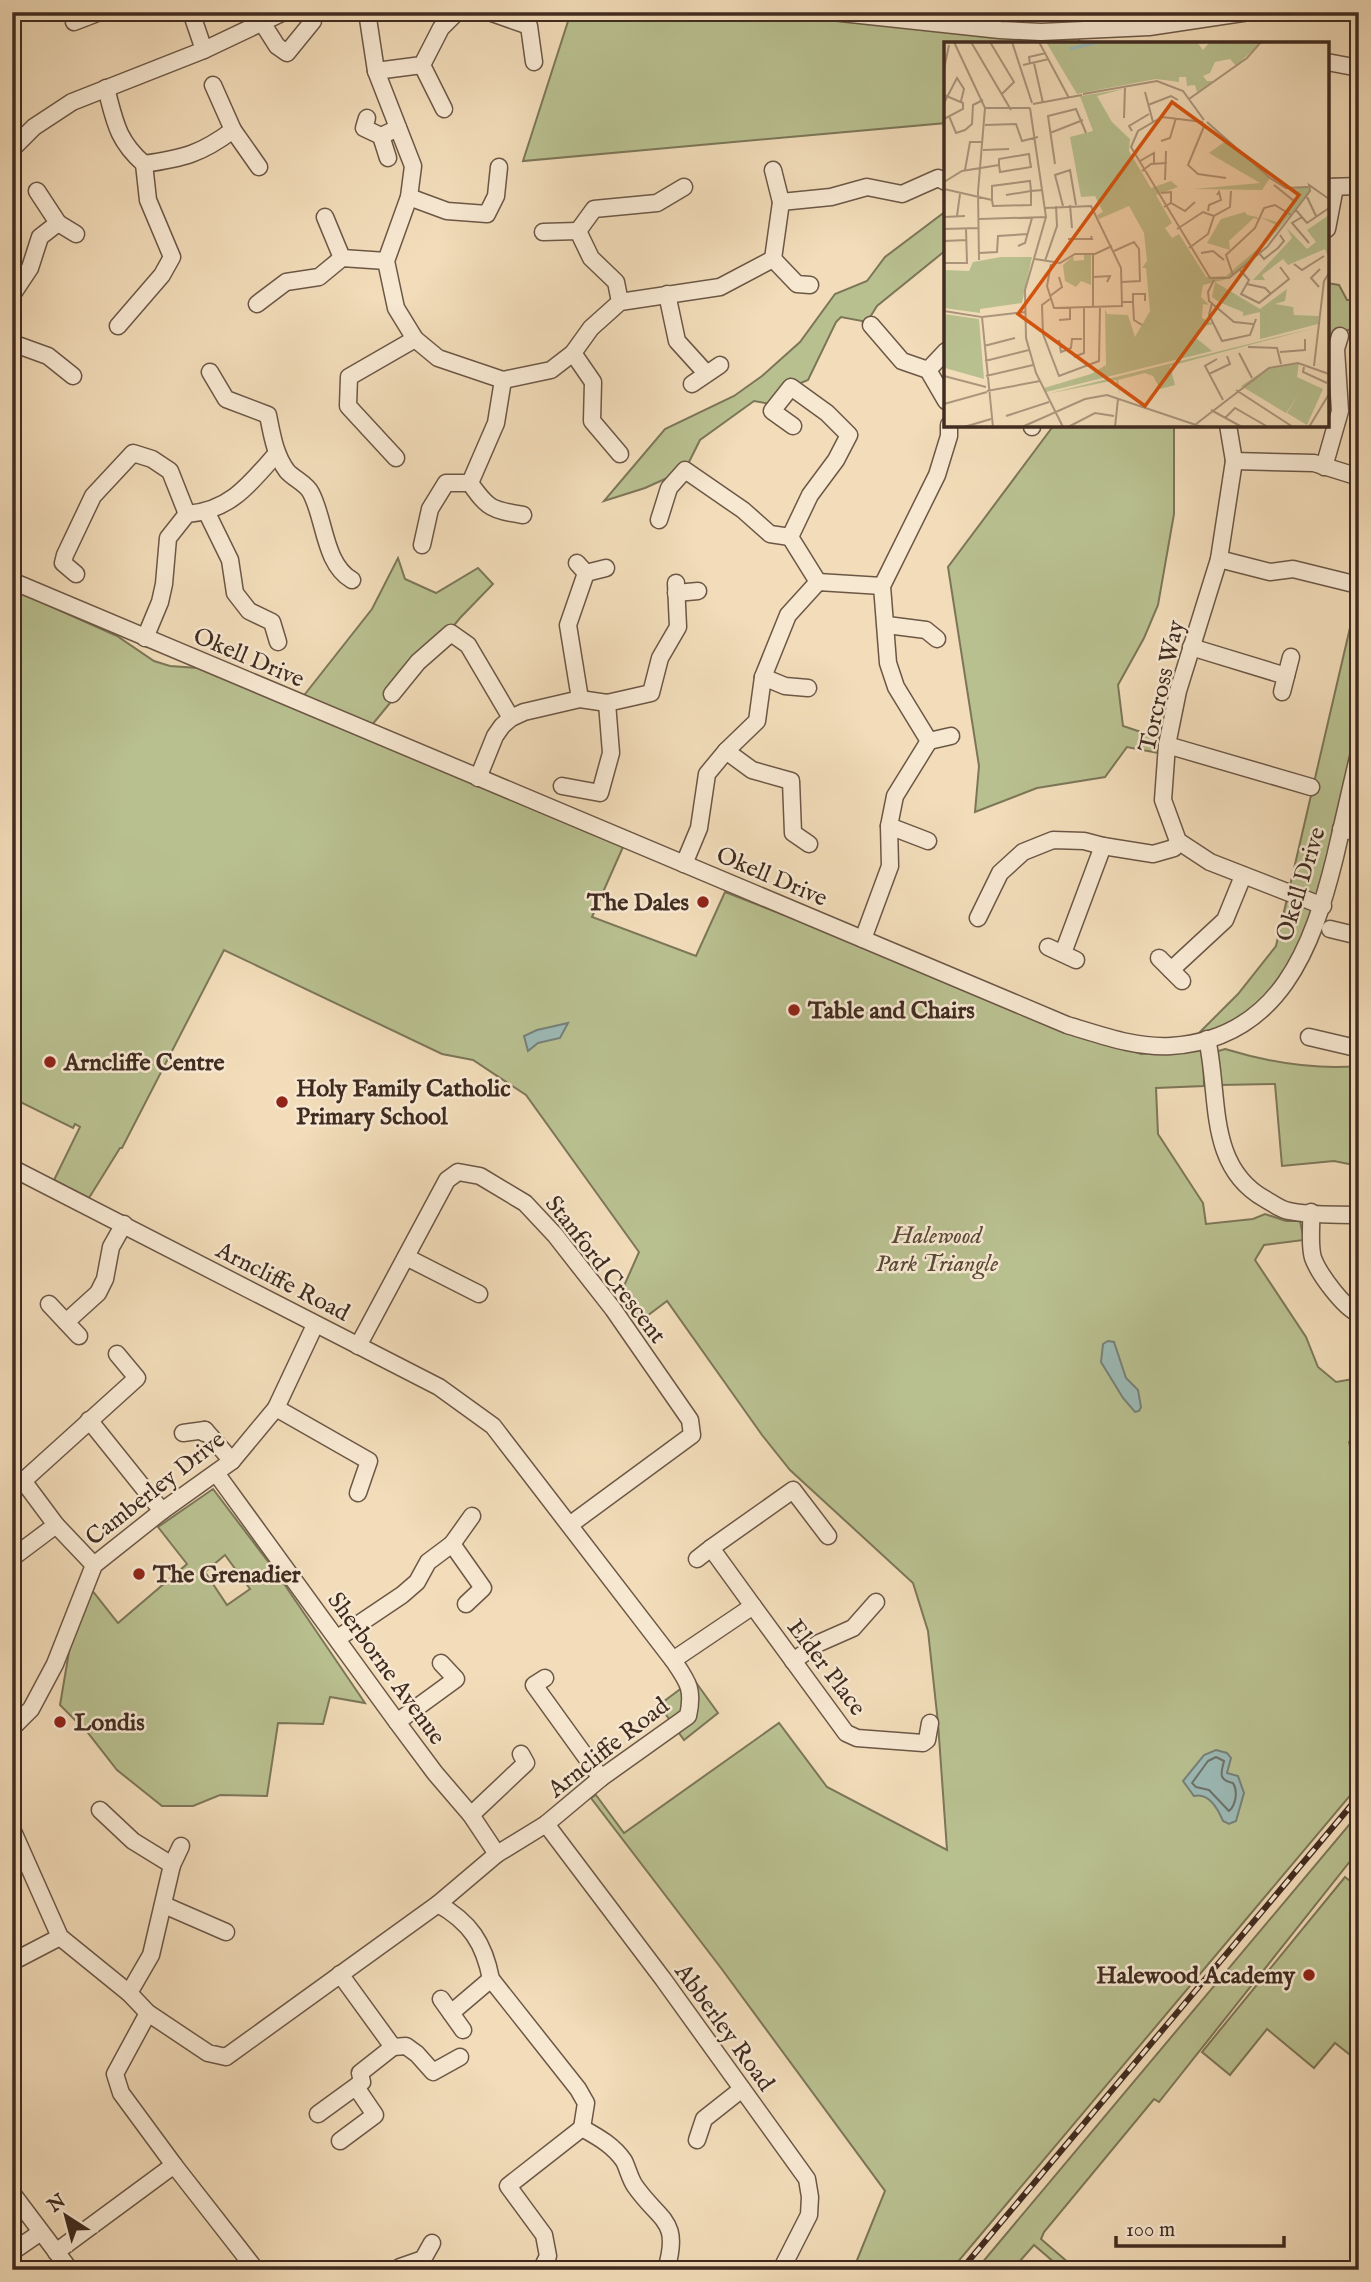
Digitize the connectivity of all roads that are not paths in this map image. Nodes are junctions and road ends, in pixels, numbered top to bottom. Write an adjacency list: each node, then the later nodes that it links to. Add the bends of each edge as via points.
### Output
1 (100, 12): 10 (street)
2 (191, 12): 12 (street)
3 (284, 12): 11 (street)
4 (367, 12): 17 (street)
5 (457, 12): 15 (street, via 441,28)
6 (489, 12): 13 (street, via 529,26)
7 (832, 12): 8 (street, via 1041,32 1149,27)
8 (1248, 12)
9 (313, 20): 11 (street, via 287,53 272,41)
10 (74, 22)
11 (263, 24): 12 (street)
12 (204, 50): 20 (street)
13 (534, 62)
14 (1329, 62): 16 (street)
15 (422, 65): 17 (street); 21 (street)
16 (1352, 66): 18 (street)
17 (376, 71): 23 (street)
18 (1343, 82)
19 (213, 85): 24 (street)
20 (106, 88): 26 (street, via 54,112); 28 (street, via 117,130 128,150)
21 (444, 109)
22 (367, 118): 25 (street, via 364,128)
23 (398, 128): 25 (street); 37 (street, via 413,166)
24 (233, 130): 28 (street, via 210,147 183,158); 29 (street)
25 (381, 136): 27 (street)
26 (12, 149)
27 (388, 158)
28 (144, 164): 54 (street, via 148,200 172,257)
29 (259, 167)
30 (499, 167): 37 (street, via 496,196 486,214 447,211)
31 (773, 170): 38 (street)
32 (944, 181): 38 (street, via 938,178 902,194 867,187 831,197)
33 (1359, 186): 35 (street)
34 (684, 187): 42 (street, via 657,203 594,209)
35 (1331, 187): 39 (street)
36 (37, 191): 41 (street)
37 (408, 197): 47 (street)
38 (781, 202): 46 (street)
39 (1329, 208)
40 (325, 217): 45 (street)
41 (58, 223): 44 (street); 50 (street, via 40,237 30,268)
42 (578, 231): 43 (street); 51 (street, via 591,258 616,282)
43 (543, 232)
44 (76, 234)
45 (342, 258): 47 (street); 52 (street, via 319,277 286,282)
46 (773, 259): 48 (street, via 797,284); 49 (street, via 720,286)
47 (386, 261): 55 (street, via 396,308)
48 (810, 285)
49 (667, 293): 51 (street); 64 (street, via 677,341 713,369)
50 (12, 295)
51 (621, 302): 59 (street, via 592,328)
52 (257, 304)
53 (871, 325): 60 (street, via 902,361)
54 (118, 326)
55 (415, 339): 63 (street, via 438,358); 71 (street, via 349,377 348,406)
56 (12, 343): 62 (street, via 48,356)
57 (1335, 344): 73 (street, via 1340,411)
58 (944, 353): 60 (street)
59 (573, 354): 63 (street, via 551,370); 70 (street, via 593,382 592,421)
60 (928, 370): 65 (street)
61 (210, 372): 69 (street, via 226,399 268,415)
62 (73, 376)
63 (503, 380): 75 (street, via 496,423)
64 (692, 384)
65 (944, 398)
66 (793, 426): 80 (street, via 772,411 791,387 849,435 810,495)
67 (949, 427): 89 (street, via 937,475)
68 (1228, 427): 72 (street, Torcross Way)
69 (277, 453): 76 (street, via 243,492); 85 (street, via 289,473 311,490 332,554)
70 (620, 454)
71 (396, 458)
72 (1234, 461): 73 (street, via 1290,461); 82 (street, Torcross Way)
73 (1324, 467): 74 (street)
74 (1359, 477)
75 (470, 483): 78 (street, via 495,510); 81 (street, via 446,483 430,509)
76 (207, 513): 77 (street); 94 (street, via 230,560 235,593 249,611 272,622)
77 (187, 514): 83 (street, via 170,471 133,453 93,496); 92 (street, via 168,538 160,602)
78 (523, 515)
79 (659, 520): 80 (street, via 669,488 685,470 770,534)
80 (790, 537): 87 (street)
81 (422, 545)
82 (1219, 559): 88 (street, via 1270,572 1293,569); 95 (street, Torcross Way)
83 (63, 566)
84 (606, 568): 100 (street, via 582,568 568,625)
85 (352, 580)
86 (12, 581): 92 (street, Okell Drive)
87 (818, 582): 89 (street); 97 (street, via 788,615)
88 (1358, 585)
89 (882, 586): 91 (street)
90 (698, 591): 101 (street, via 676,588 678,626 660,659 651,694)
91 (887, 625): 93 (street, via 926,630); 104 (street, via 888,663 896,687)
92 (145, 638): 108 (street, Okell Drive)
93 (937, 639)
94 (278, 642)
95 (1191, 647): 96 (street, via 1284,684); 105 (street, Torcross Way)
96 (1291, 657)
97 (763, 677): 98 (street); 106 (street, via 757,721)
98 (808, 688)
99 (392, 694): 102 (street, via 418,662 451,633 468,645)
100 (580, 699): 101 (street); 102 (street)
101 (607, 703): 109 (street, via 611,753 604,798)
102 (512, 718): 108 (street, via 495,736)
103 (951, 736): 104 (street)
104 (929, 741): 111 (street, via 895,796)
105 (1167, 744): 110 (street); 115 (street, Torcross Way, via 1163,800)
106 (726, 751): 116 (street, via 752,770 791,781 793,833); 118 (street, via 707,774 699,828)
107 (1359, 753): 112 (street, Okell Drive)
108 (478, 778): 118 (street, Okell Drive)
109 (562, 786)
110 (1311, 788)
111 (889, 826): 114 (street); 124 (street, via 890,866)
112 (1341, 829): 113 (street); 120 (street, Okell Drive)
113 (1359, 833)
114 (928, 841)
115 (1178, 841): 117 (street, via 1174,848 1153,854); 119 (street)
116 (809, 844)
117 (1103, 846): 121 (street, via 1052,840 1023,852 1000,873); 125 (street)
118 (684, 864): 124 (street, Okell Drive)
119 (1243, 876): 120 (street); 126 (street, via 1225,919 1177,976)
120 (1323, 906): 129 (street, Okell Drive, via 1308,945 1284,985 1255,1015)
121 (978, 918)
122 (1330, 929): 123 (street)
123 (1359, 936)
124 (863, 939): 129 (street, Okell Drive, via 1068,1025 1118,1040 1171,1046)
125 (1062, 953)
126 (1159, 958)
127 (1359, 1035): 128 (street, via 1356,1048)
128 (1309, 1037)
129 (1207, 1039): 131 (street, via 1218,1134 1227,1159 1251,1191 1286,1211)
130 (12, 1168): 133 (street, Arncliffe Road)
131 (1311, 1213): 132 (street); 137 (street, via 1313,1258 1332,1290)
132 (1359, 1215)
133 (124, 1224): 138 (street, via 111,1247 106,1279 98,1293); 139 (street, Arncliffe Road)
134 (406, 1257): 135 (street); 141 (street, Stanford Crescent); 152 (street, Stanford Crescent, via 447,1180 458,1172 480,1176 525,1203 555,1234 614,1309 690,1420 692,1435)
135 (479, 1294)
136 (49, 1304): 138 (street)
137 (1359, 1314)
138 (66, 1322): 140 (street)
139 (315, 1325): 141 (street, Arncliffe Road); 143 (street, Camberley Drive)
140 (79, 1336)
141 (358, 1346): 152 (street, Arncliffe Road, via 439,1387 493,1426)
142 (117, 1354): 144 (street, via 137,1378)
143 (276, 1408): 146 (street, Camberley Drive); 149 (street, via 369,1461)
144 (89, 1420): 148 (street); 150 (street)
145 (183, 1433): 146 (street, via 204,1431)
146 (233, 1461): 147 (street, Camberley Drive)
147 (216, 1473): 150 (street, Camberley Drive); 163 (street, Sherborne Avenue)
148 (18, 1487): 153 (street)
149 (358, 1493)
150 (162, 1511): 159 (street, Camberley Drive)
151 (472, 1516): 155 (street)
152 (571, 1524): 164 (street, Arncliffe Road)
153 (56, 1525): 157 (street); 159 (street)
154 (828, 1536): 156 (street, via 793,1490)
155 (452, 1544): 161 (street, via 483,1588); 163 (street, via 428,1562 417,1582 402,1595)
156 (711, 1548): 158 (street); 162 (street, Elder Place)
157 (12, 1558)
158 (697, 1559)
159 (94, 1565): 170 (street, Camberley Drive, via 55,1664 31,1710)
160 (876, 1602): 165 (street, via 853,1628)
161 (466, 1604)
162 (753, 1606): 164 (street); 165 (street, Elder Place)
163 (338, 1638): 168 (street, Sherborne Avenue)
164 (673, 1660): 172 (street, Arncliffe Road, via 686,1678 692,1699 688,1716)
165 (793, 1661): 169 (street, Elder Place, via 846,1732 857,1738 924,1748)
166 (441, 1663): 168 (street, via 456,1679)
167 (545, 1678): 172 (street, via 534,1685)
168 (397, 1722): 174 (street, Sherborne Avenue)
169 (930, 1723)
170 (12, 1728)
171 (521, 1754): 174 (street, via 526,1763)
172 (601, 1779): 175 (street, Arncliffe Road)
173 (100, 1810): 180 (street, via 133,1841)
174 (471, 1815): 179 (street, Sherborne Avenue)
175 (546, 1824): 179 (street, Arncliffe Road); 196 (street, Abberley Road)
176 (12, 1829): 178 (street, Arncliffe Road)
177 (181, 1846): 180 (street)
178 (15, 1847): 184 (street, Arncliffe Road)
179 (497, 1854): 181 (street, Arncliffe Road)
180 (172, 1865): 182 (street)
181 (438, 1903): 186 (street, Arncliffe Road); 187 (street, via 458,1915 479,1942)
182 (164, 1905): 183 (street); 188 (street, via 151,1955)
183 (226, 1932)
184 (60, 1937): 185 (street); 188 (street, Arncliffe Road)
185 (12, 1962)
186 (340, 1974): 190 (street, Arncliffe Road, via 226,2057 208,2053); 193 (street)
187 (491, 1979): 191 (street); 198 (street, via 578,2089 586,2103)
188 (129, 1993): 190 (street, Arncliffe Road)
189 (441, 1999): 191 (street)
190 (148, 2013): 201 (street, via 115,2074 121,2093)
191 (452, 2013): 192 (street)
192 (463, 2030)
193 (393, 2047): 194 (street, via 406,2046 433,2072); 195 (street, via 360,2073 362,2082)
194 (460, 2057)
195 (356, 2087): 197 (street); 200 (street, via 375,2115)
196 (742, 2089): 199 (street, via 704,2119); 213 (street, Abberley Road, via 807,2179 809,2215)
197 (318, 2114)
198 (582, 2128): 211 (street, via 508,2186 544,2235 548,2256); 212 (street, via 608,2143 624,2161 634,2185 667,2221 672,2251)
199 (697, 2140)
200 (340, 2141)
201 (174, 2165): 206 (street); 210 (street)
202 (12, 2193): 203 (street)
203 (41, 2232): 205 (street); 206 (street)
204 (432, 2243): 207 (street)
205 (12, 2252)
206 (56, 2252): 209 (street)
207 (426, 2265): 208 (street)
208 (400, 2267)
209 (70, 2270)
210 (256, 2270)
211 (541, 2270)
212 (666, 2270)
213 (781, 2270)

